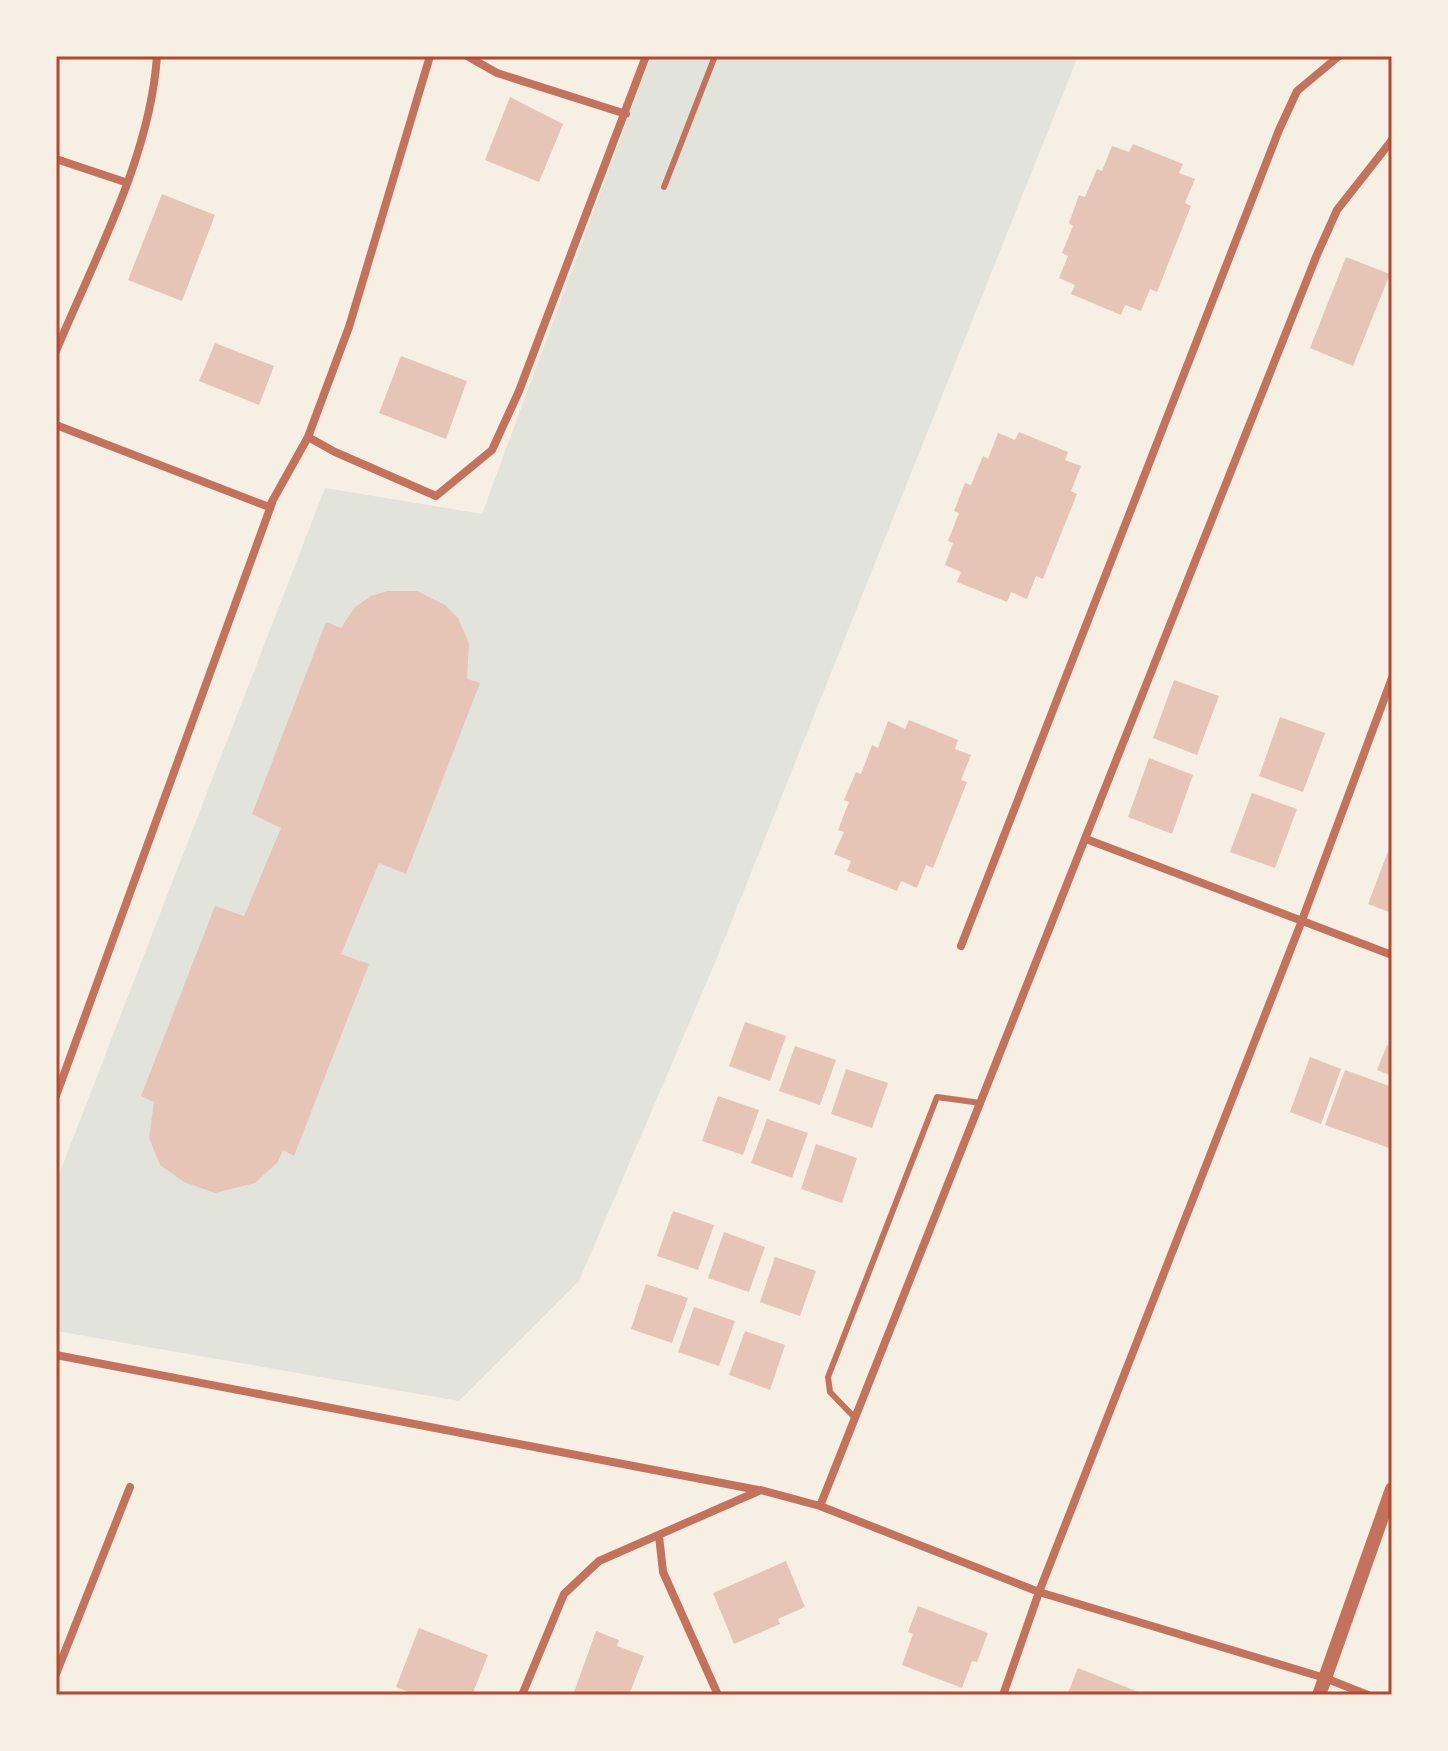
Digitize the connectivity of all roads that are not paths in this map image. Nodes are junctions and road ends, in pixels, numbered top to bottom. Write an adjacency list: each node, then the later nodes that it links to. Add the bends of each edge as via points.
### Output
1 (157, 56): 10 (street, via 154,100)
2 (430, 56): 14 (street, via 349,327)
3 (467, 56): 7 (street, via 497,73)
4 (646, 56): 7 (street)
5 (715, 56): 11 (lane)
6 (1339, 56): 19 (street, via 1297,91 1279,130)
7 (626, 114): 14 (street, via 492,450 436,496)
8 (1392, 140): 17 (street, via 1337,210 1316,257)
9 (56, 159): 10 (street)
10 (125, 182): 12 (street)
11 (664, 187)
12 (56, 351)
13 (56, 425): 15 (street, via 269,507)
14 (308, 437): 15 (street)
15 (272, 503): 21 (street)
16 (1392, 678): 18 (street)
17 (1086, 839): 18 (street); 22 (street)
18 (1301, 923): 20 (street); 30 (street)
19 (961, 946)
20 (1392, 955)
21 (56, 1096)
22 (981, 1103): 24 (street); 24 (lane, via 937,1097 828,1377 830,1392)
23 (56, 1355): 27 (street)
24 (855, 1418): 28 (street)
25 (130, 1487): 31 (street)
26 (1392, 1489): 32 (street)
27 (761, 1490): 28 (street); 29 (street)
28 (820, 1506): 30 (street)
29 (659, 1536): 33 (street, via 599,1561 564,1594); 34 (street, via 663,1572)
30 (1039, 1592): 32 (street); 35 (street)
31 (56, 1674)
32 (1325, 1678): 36 (street); 37 (street)
33 (522, 1695)
34 (718, 1695)
35 (1003, 1695)
36 (1319, 1695)
37 (1368, 1695)

